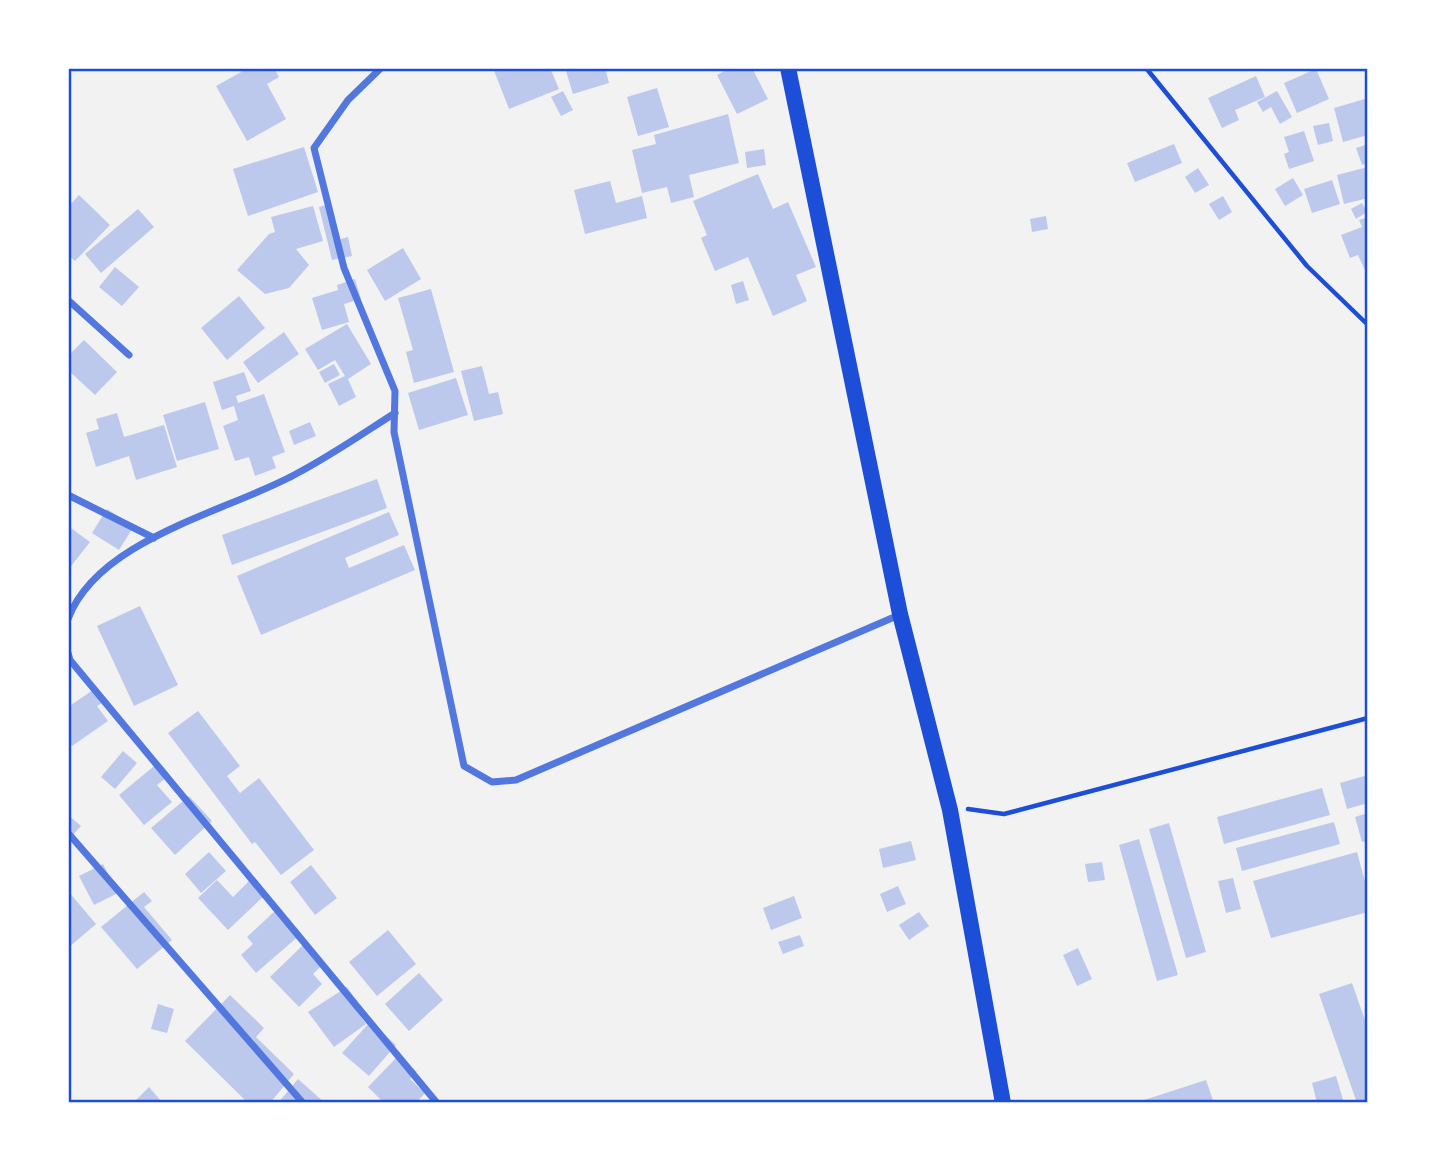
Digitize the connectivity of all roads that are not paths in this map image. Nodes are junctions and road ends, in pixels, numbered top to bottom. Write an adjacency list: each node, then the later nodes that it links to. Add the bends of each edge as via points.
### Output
1 (381, 68): 5 (street, via 348,100 314,148 344,268 396,391)
2 (788, 68): 8 (main road)
3 (68, 300): 4 (street)
4 (129, 355)
5 (395, 413): 7 (street, via 293,476); 8 (street, via 394,432 464,765 492,782 516,780)
6 (68, 495): 7 (street)
7 (153, 538): 9 (street, via 93,580)
8 (900, 614): 14 (main road, via 950,810)
9 (68, 619)
10 (68, 653): 13 (street)
11 (68, 833): 12 (street)
12 (303, 1103)
13 (437, 1103)
14 (1003, 1103)

